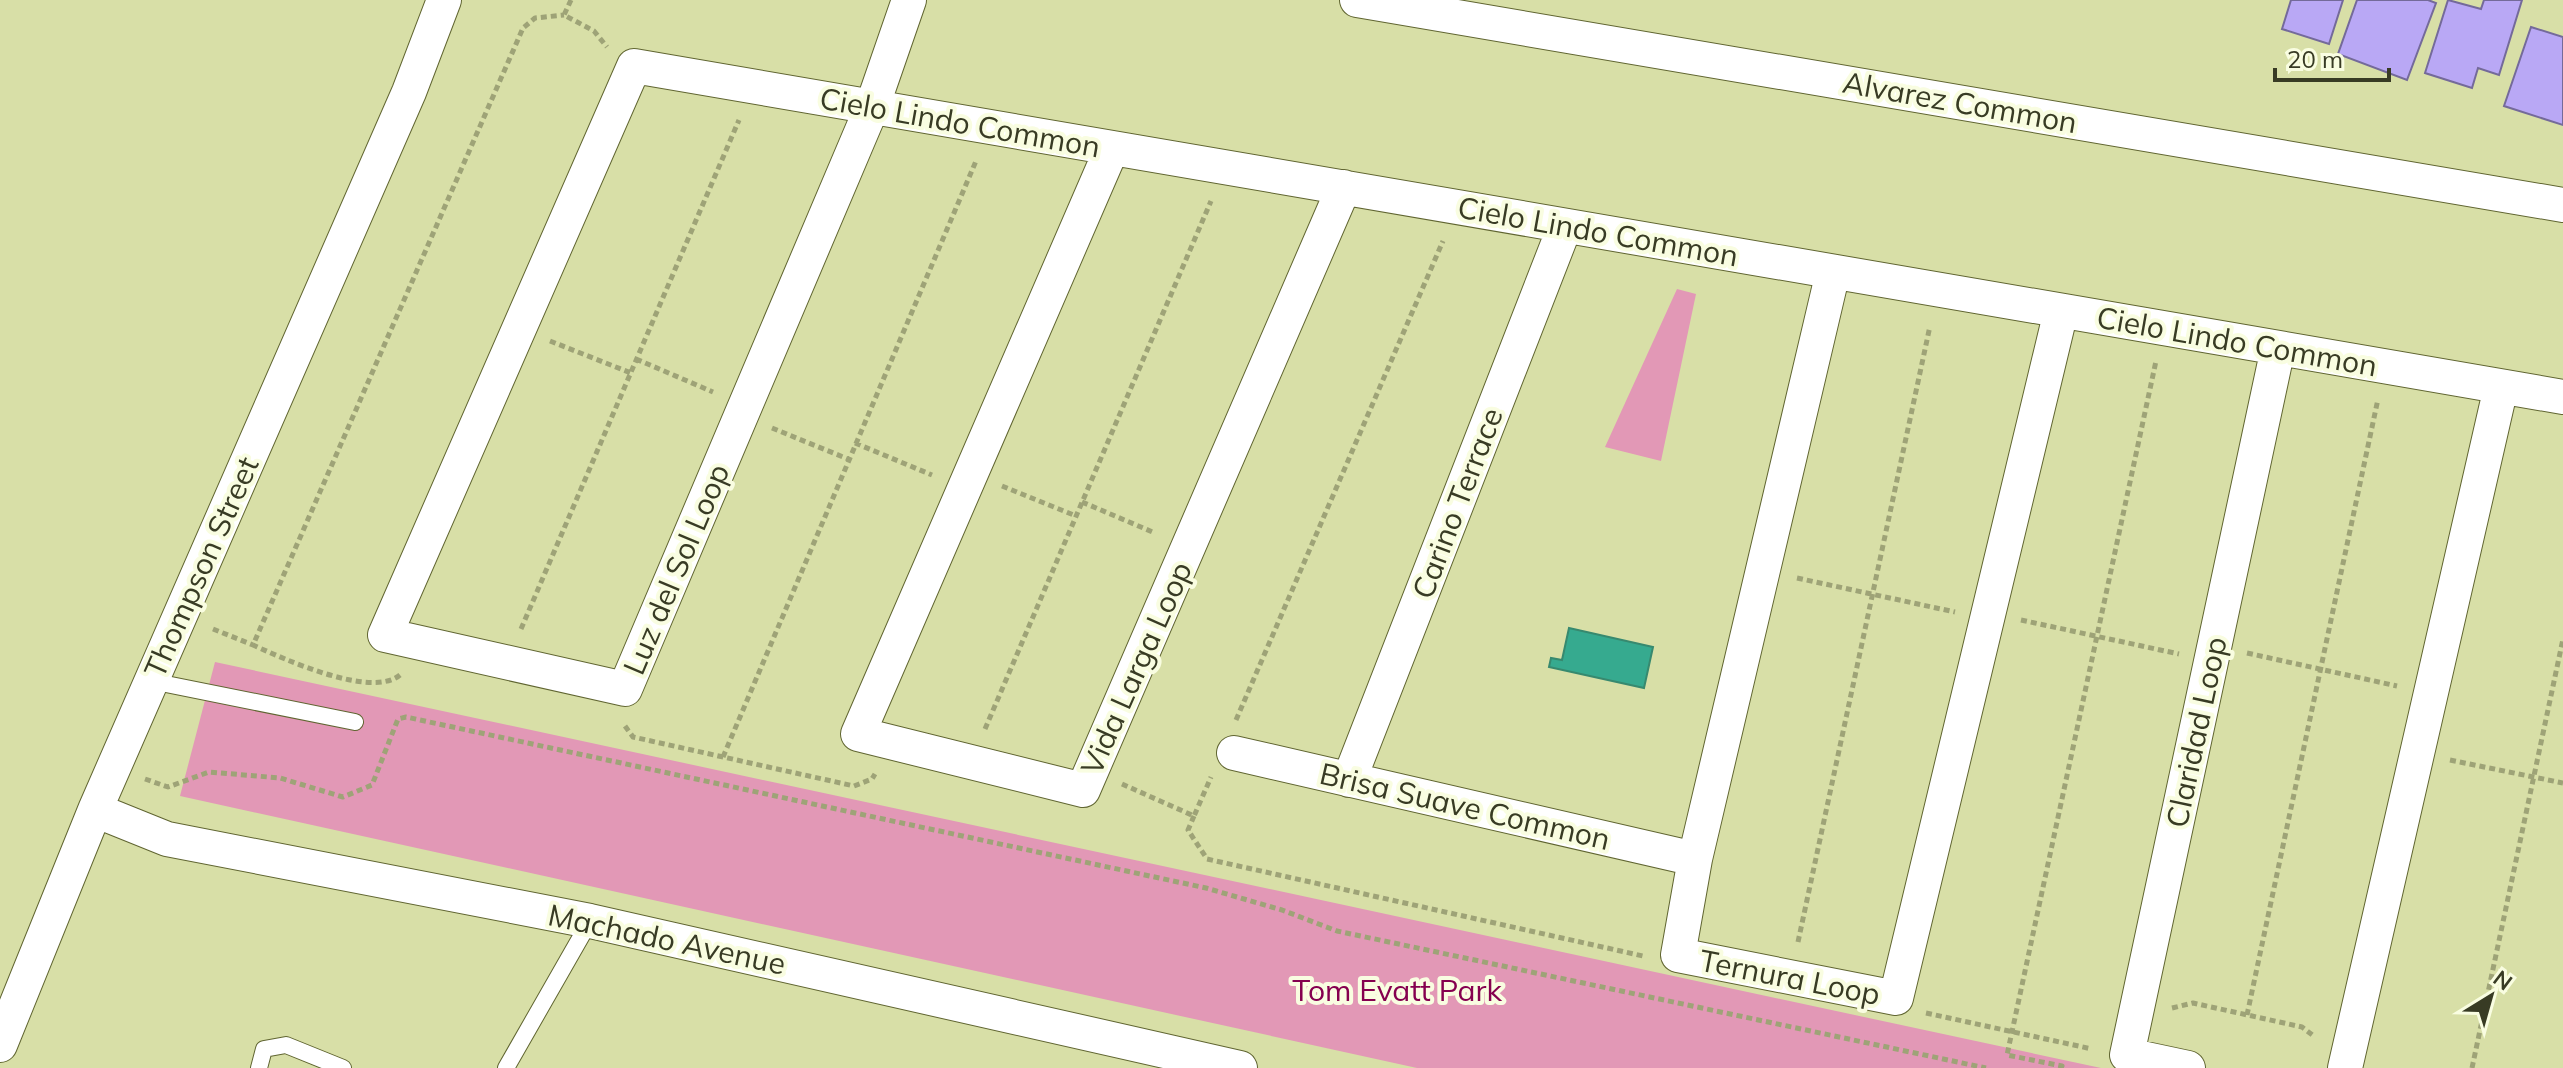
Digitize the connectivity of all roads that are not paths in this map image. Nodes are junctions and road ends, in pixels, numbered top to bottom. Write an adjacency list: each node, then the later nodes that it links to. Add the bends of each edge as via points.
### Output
1 (444, 0): 15 (street, Thompson Street, via 409,92)
2 (909, 0): 5 (street, Luz del Sol Loop)
3 (1357, 0): 8 (street, Alvarez Common)
4 (632, 71): 5 (street, Cielo Lindo Common); 5 (street, Luz del Sol Loop, via 385,635 625,689)
5 (872, 107): 6 (street, Cielo Lindo Common)
6 (1112, 148): 7 (street, Cielo Lindo Common); 7 (street, Vida Larga Loop, via 858,734 1083,790)
7 (1344, 187): 9 (street, Cielo Lindo Common)
8 (2563, 205)
9 (1565, 226): 10 (street, Cielo Lindo Common); 18 (street, Carino Terrace)
10 (1833, 272): 11 (street, Cielo Lindo Common); 20 (street, Ternura Loop)
11 (2061, 311): 12 (street, Cielo Lindo Common); 20 (street, Ternura Loop, via 1896,998 1678,955)
12 (2278, 348): 13 (street, Cielo Lindo Common); 28 (street, Claridad Loop, via 2127,1055)
13 (2501, 387): 14 (street, Cielo Lindo Common); 23 (street)
14 (2563, 397)
15 (151, 681): 16 (lane); 19 (street, Thompson Street)
16 (355, 722)
17 (1225, 754): 18 (street, Brisa Suave Common)
18 (1349, 780): 20 (street, Brisa Suave Common)
19 (95, 810): 21 (street, Machado Avenue, via 167,839); 22 (street, Thompson Street)
20 (1695, 859)
21 (590, 921): 26 (lane); 27 (street, Machado Avenue)
22 (0, 1045)
23 (2346, 1064)
24 (259, 1068): 25 (lane, via 264,1049 286,1045)
25 (343, 1068)
26 (506, 1068)
27 (1240, 1068)
28 (2188, 1068)

